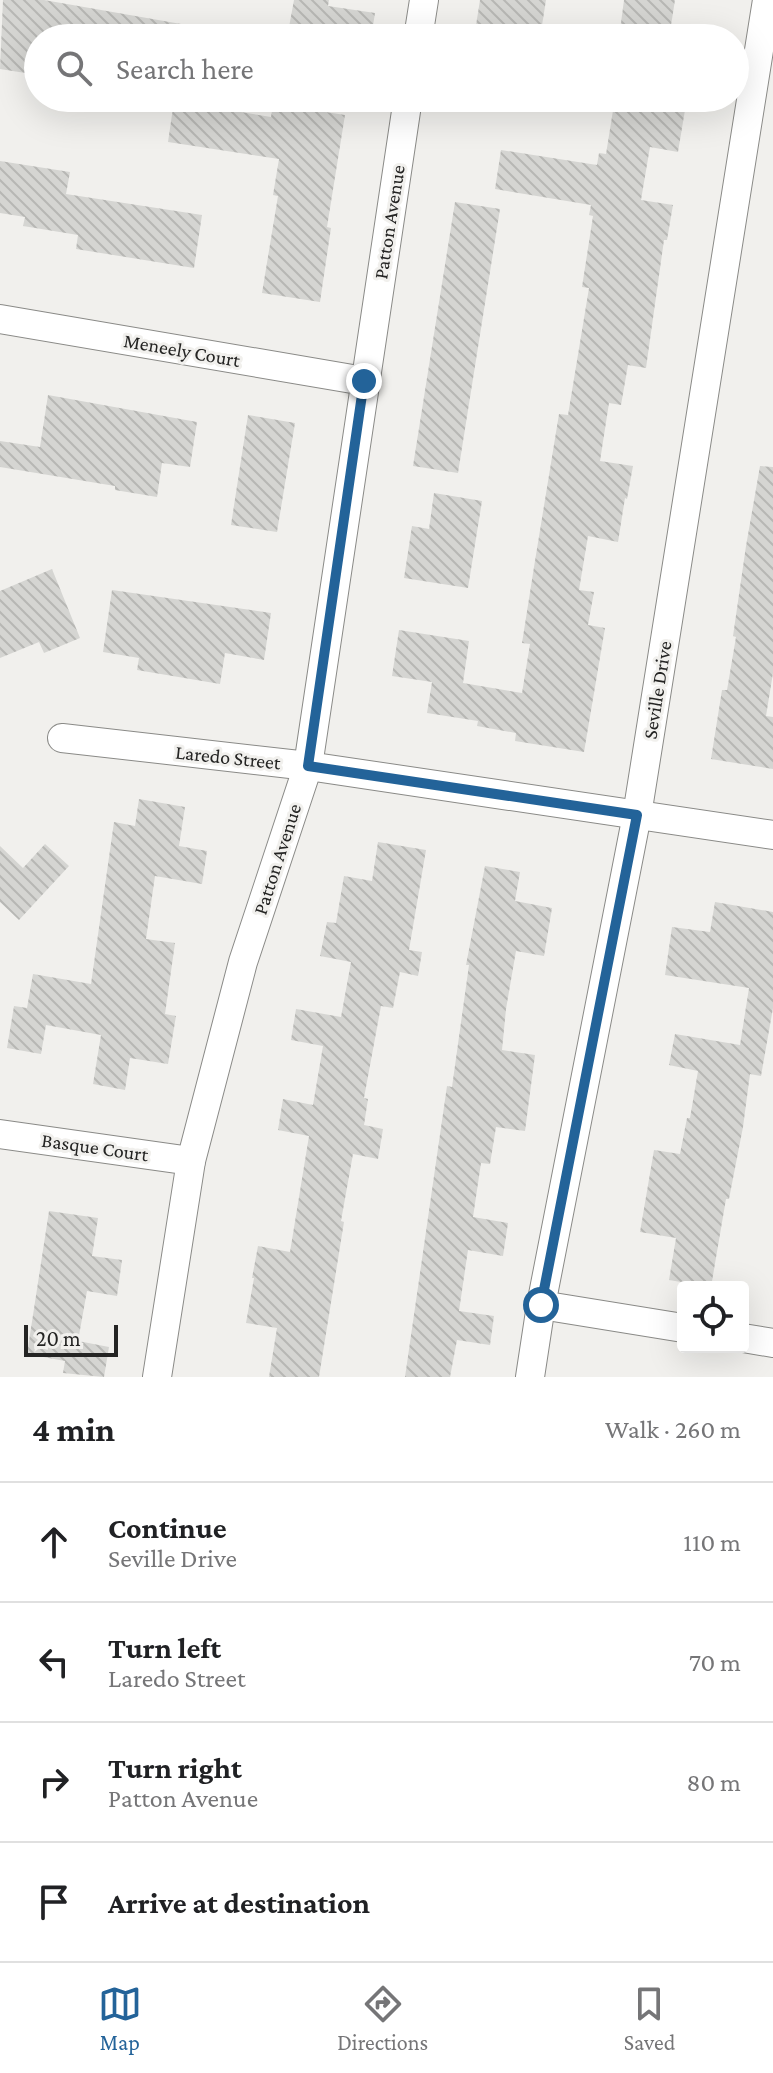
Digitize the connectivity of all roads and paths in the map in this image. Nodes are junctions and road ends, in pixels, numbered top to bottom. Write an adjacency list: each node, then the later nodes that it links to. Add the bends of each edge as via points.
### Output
1 (424, 0): 3 (street)
2 (767, 0): 9 (street, Seville Drive)
3 (420, 24)
4 (406, 112): 6 (street, Patton Avenue)
5 (0, 319): 6 (street, Meneely Court)
6 (364, 381): 8 (street, Patton Avenue)
7 (62, 738): 8 (street, Laredo Street)
8 (308, 766): 9 (street, Laredo Street); 12 (street, Patton Avenue, via 243,962)
9 (637, 815): 10 (street, Laredo Street); 13 (street, Seville Drive)
10 (773, 835)
11 (0, 1134): 12 (street, Basque Court)
12 (191, 1161): 17 (street, Patton Avenue)
13 (541, 1305): 14 (street); 18 (street, Seville Drive)
14 (677, 1327)
15 (749, 1339): 16 (street)
16 (773, 1343)
17 (157, 1377)
18 (530, 1377)

